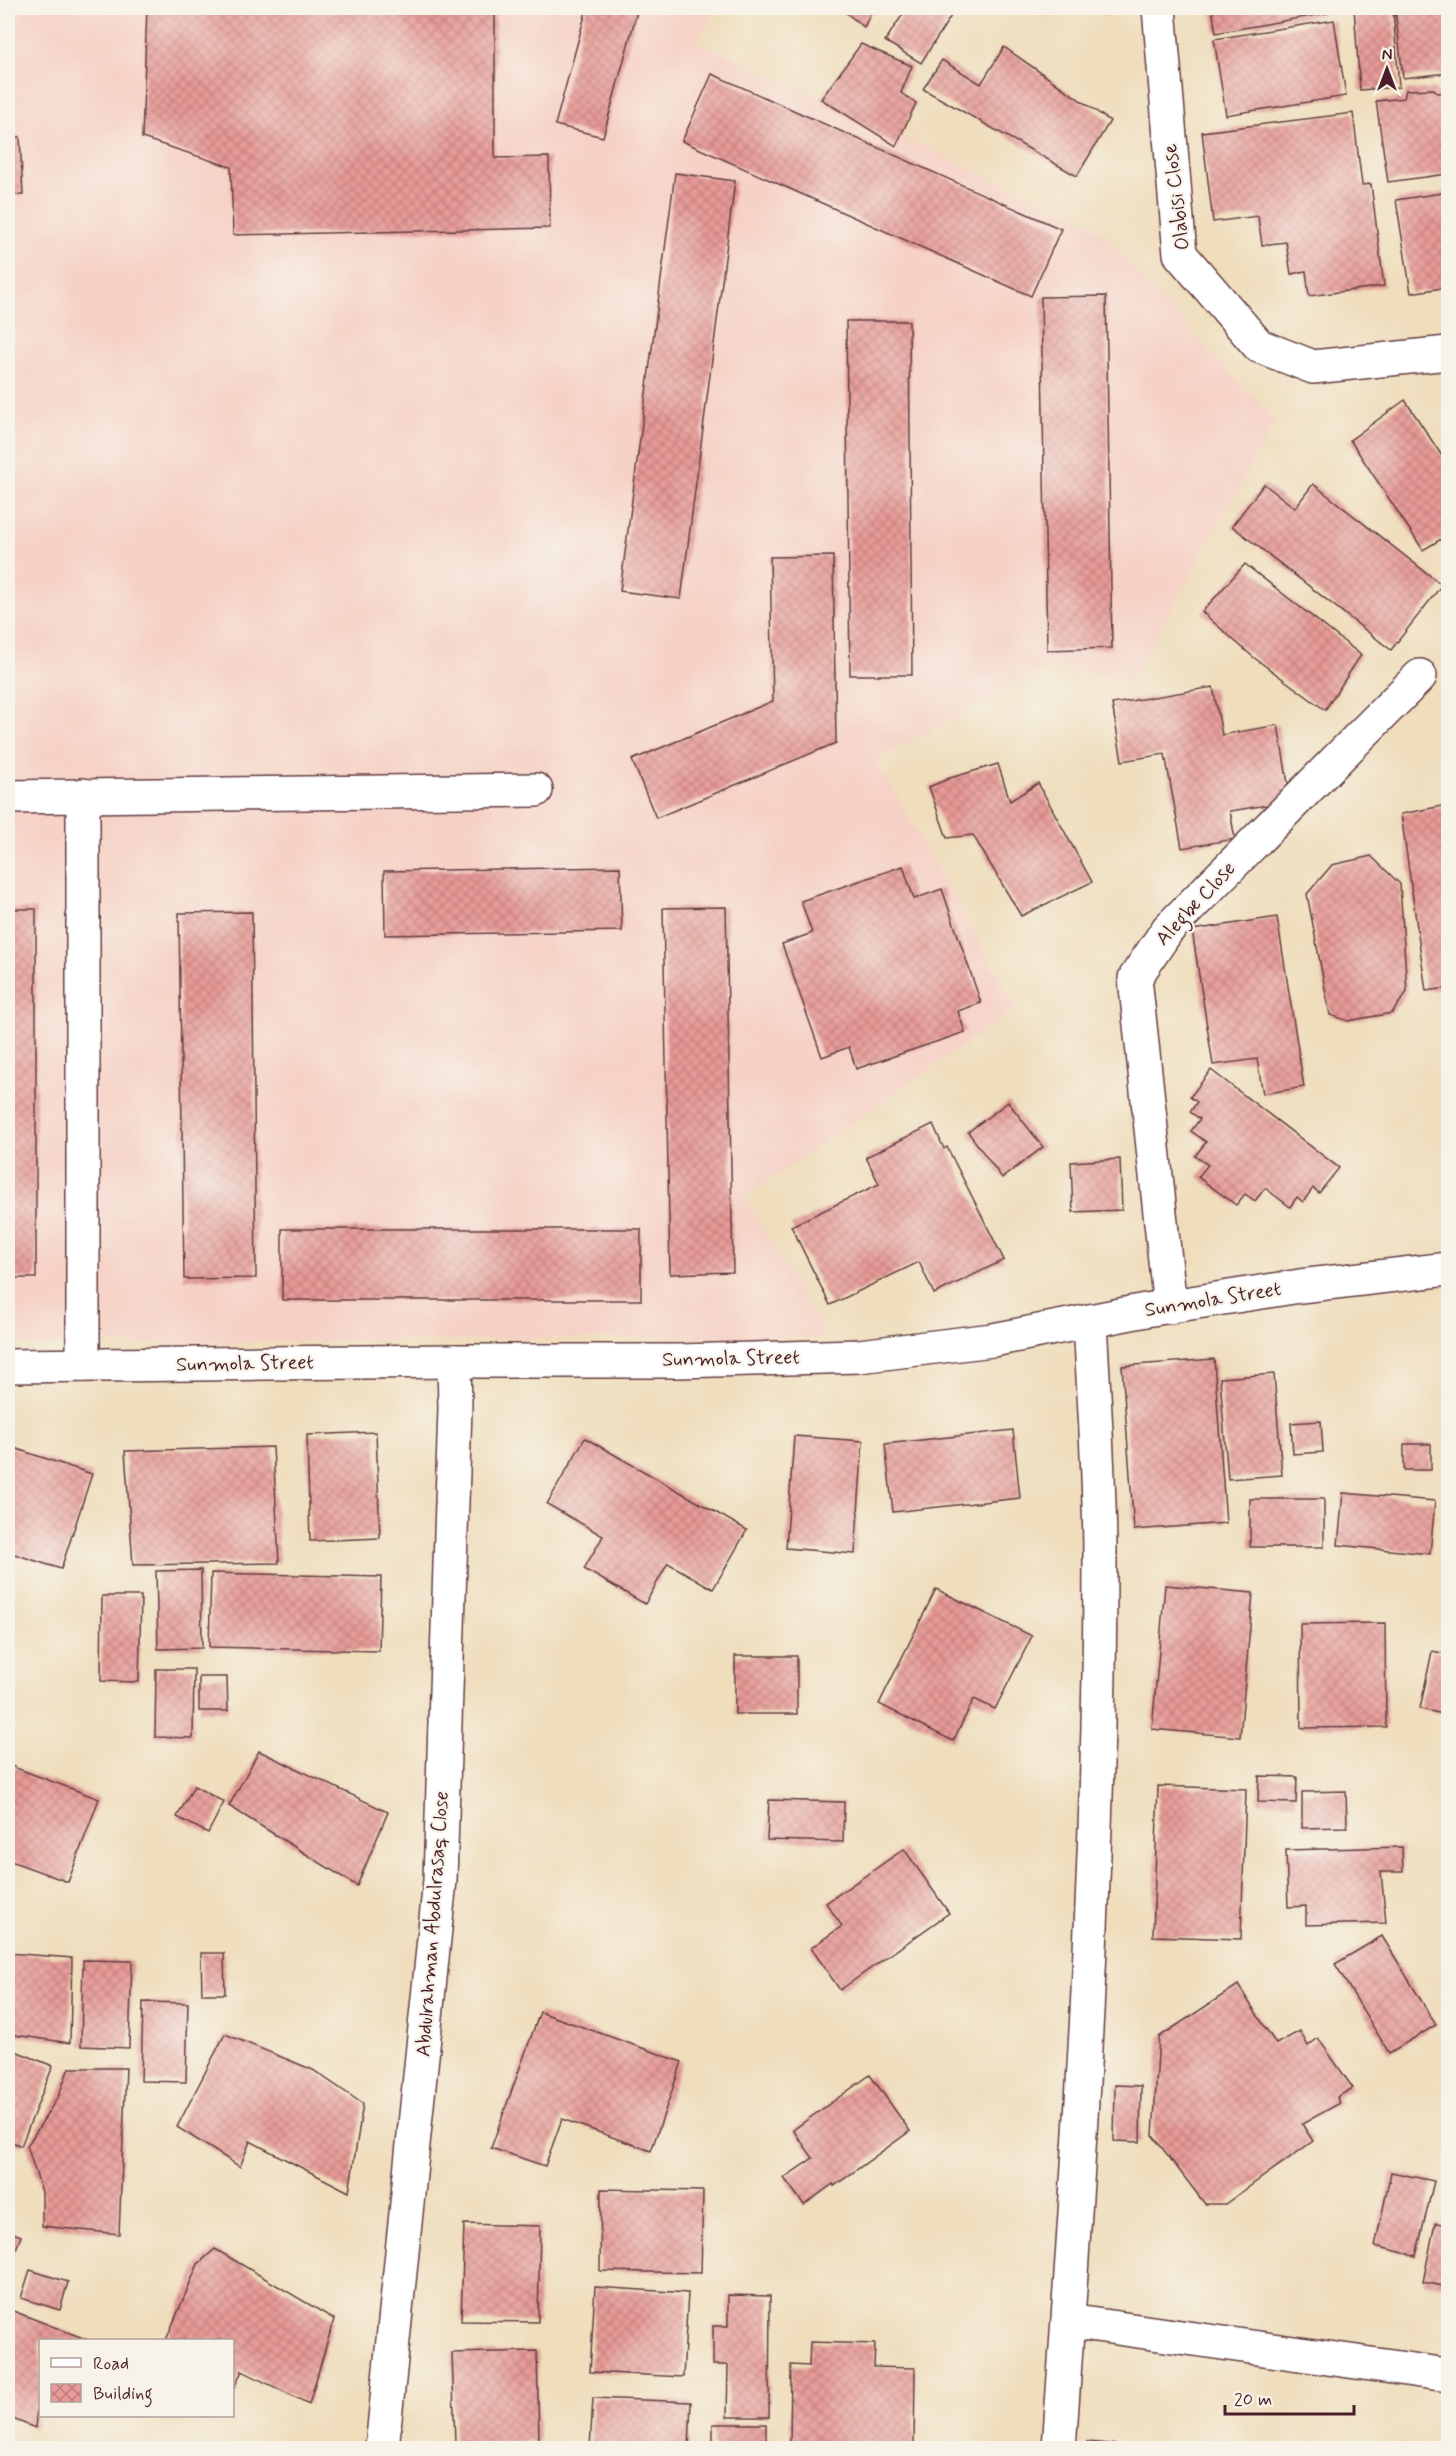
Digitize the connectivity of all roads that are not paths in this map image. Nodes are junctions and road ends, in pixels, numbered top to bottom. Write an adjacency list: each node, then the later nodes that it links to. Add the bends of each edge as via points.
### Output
1 (1159, 8): 2 (street, Olabisi Close, via 1180,254 1259,346 1313,367)
2 (1449, 353)
3 (1420, 676): 8 (street, Alegbe Close, via 1168,928 1135,978)
4 (536, 790): 5 (street)
5 (83, 795): 6 (street); 11 (street)
6 (8, 797)
7 (1449, 1269): 8 (street, Sunmola Street, via 1300,1286)
8 (1170, 1307): 9 (street, Sunmola Street)
9 (1090, 1321): 10 (street, Sunmola Street, via 993,1340 859,1356); 13 (street, via 1100,1556 1098,1740 1092,1932)
10 (454, 1361): 11 (street, Sunmola Street); 15 (street, Abdulrahman Abdulrasaq Close, via 440,1880)
11 (83, 1365): 12 (street, Sunmola Street)
12 (8, 1366)
13 (1068, 2321): 14 (street); 16 (street)
14 (1449, 2375)
15 (382, 2448)
16 (1059, 2448)

